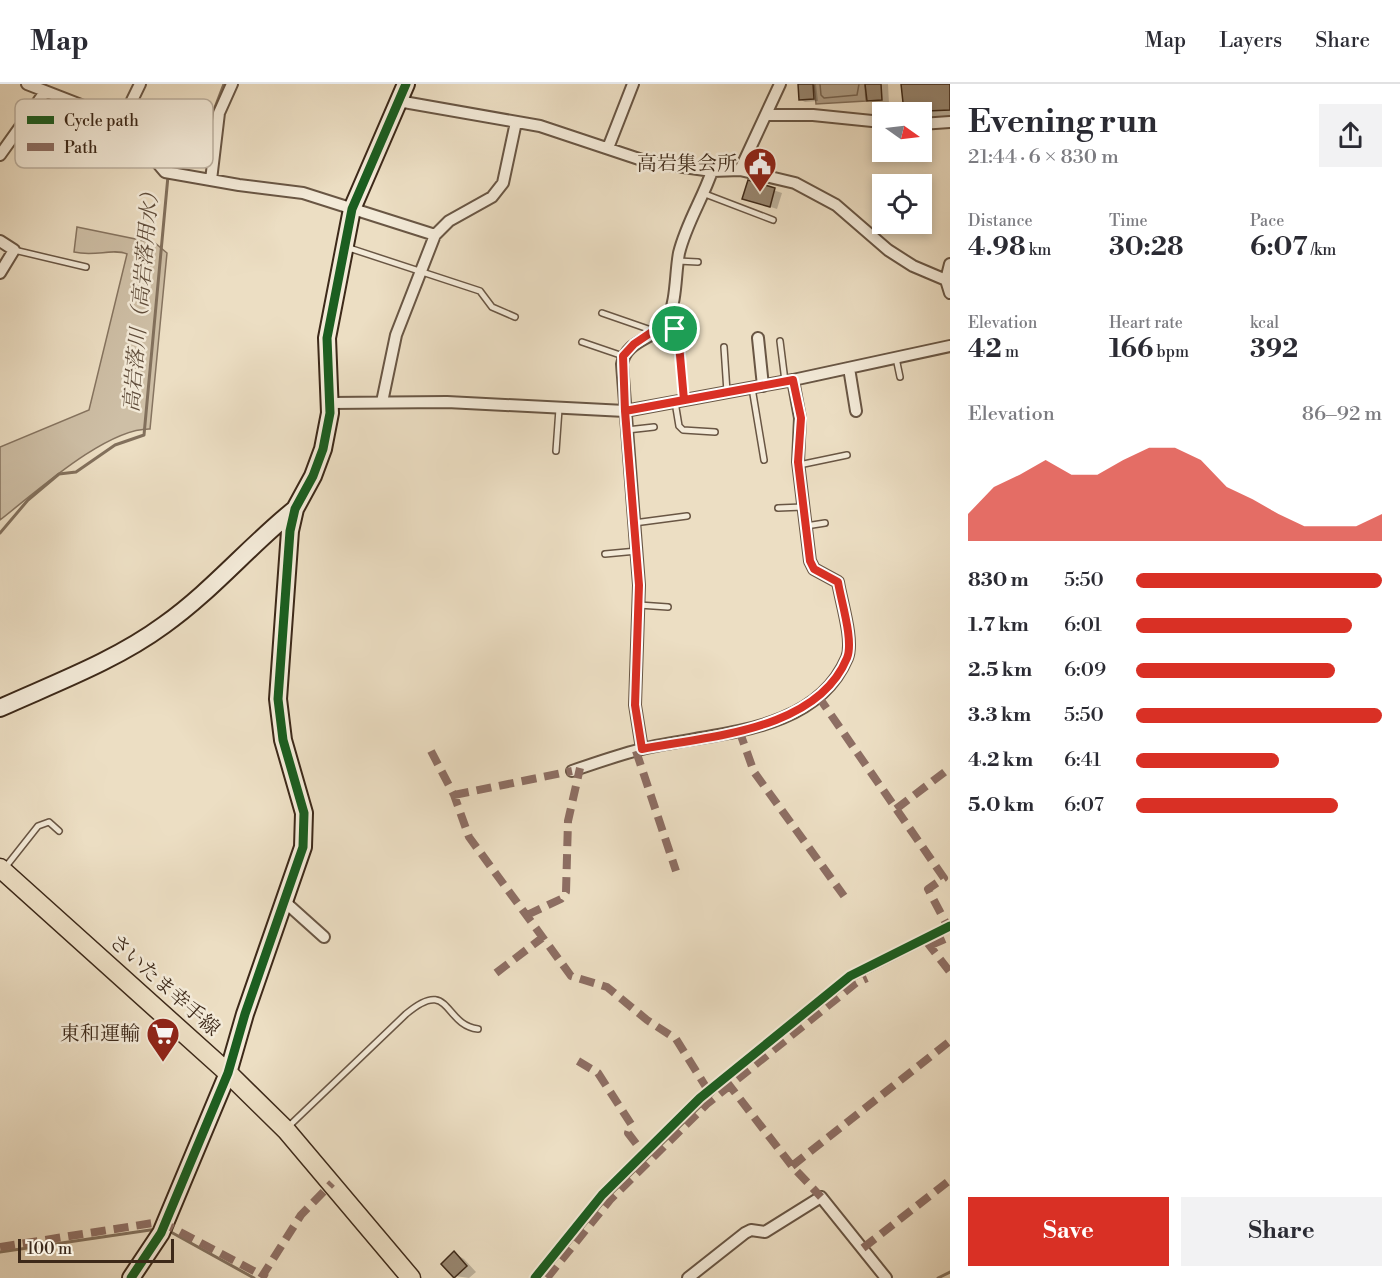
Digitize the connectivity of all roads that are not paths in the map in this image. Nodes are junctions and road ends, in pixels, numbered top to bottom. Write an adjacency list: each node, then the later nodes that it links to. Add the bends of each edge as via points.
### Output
1 (27, 84): 7 (street)
2 (140, 84): 10 (street)
3 (232, 84): 20 (street, via 219,113)
4 (406, 84): 11 (street)
5 (633, 84): 18 (street)
6 (780, 84): 12 (street)
7 (45, 92): 8 (street); 9 (street)
8 (40, 99)
9 (64, 99)
10 (133, 99)
11 (398, 101): 14 (street); 27 (street)
12 (766, 116): 13 (street); 23 (street)
13 (872, 121)
14 (516, 122): 18 (street); 29 (street, via 503,183 492,197 449,221)
15 (950, 122): 16 (street)
16 (932, 123)
17 (15, 134): 19 (street)
18 (608, 148): 24 (street, via 648,162)
19 (0, 155)
20 (213, 163)
21 (162, 168): 25 (street)
22 (212, 168): 25 (street)
23 (740, 170): 24 (street); 39 (street, via 795,183 837,205 888,250 913,266)
24 (712, 171): 26 (street)
25 (211, 180): 27 (street, via 303,193)
26 (705, 194): 28 (lane); 33 (street)
27 (352, 209): 29 (street); 31 (street)
28 (773, 220)
29 (435, 235): 37 (street)
30 (0, 241): 32 (street)
31 (345, 247): 37 (lane); 59 (street, via 327,338)
32 (14, 250): 36 (lane); 38 (street)
33 (678, 261): 34 (lane); 43 (street, via 671,311)
34 (698, 262)
35 (950, 264): 39 (street)
36 (86, 267)
37 (421, 271): 42 (lane, via 480,291 492,307); 58 (street, via 396,335)
38 (0, 273)
39 (948, 280): 40 (street)
40 (950, 293)
41 (602, 314): 44 (lane)
42 (515, 317)
43 (665, 323): 44 (street); 57 (lane, via 678,333)
44 (656, 332): 50 (street, via 634,344)
45 (758, 338): 55 (street)
46 (780, 341): 54 (lane)
47 (582, 342): 50 (lane)
48 (950, 346): 51 (street)
49 (724, 347): 56 (lane)
50 (623, 356): 61 (street)
51 (896, 358): 52 (street); 53 (lane)
52 (849, 368): 54 (street); 62 (street)
53 (900, 377)
54 (789, 381): 55 (street); 69 (street, via 801,418)
55 (757, 387): 56 (street); 68 (lane)
56 (727, 392): 57 (street)
57 (679, 401): 61 (street); 65 (lane, via 679,426 683,430)
58 (382, 402): 59 (street); 60 (street)
59 (330, 403): 72 (street, via 323,449)
60 (559, 409): 61 (street); 66 (lane)
61 (625, 411): 64 (street)
62 (856, 411)
63 (654, 427): 64 (lane)
64 (627, 430): 74 (street)
65 (716, 432)
66 (556, 451)
67 (847, 455): 69 (lane)
68 (764, 460)
69 (798, 465): 70 (street)
70 (802, 507): 71 (lane); 76 (street)
71 (778, 508)
72 (295, 509): 81 (street, via 202,596 163,626 117,654); 86 (street, via 278,699 283,740 304,813 304,828 303,848)
73 (687, 516): 74 (lane)
74 (634, 523): 77 (street)
75 (825, 523): 76 (lane)
76 (804, 526): 82 (street, via 814,569 838,582 849,644 847,658 831,682 818,696 783,719)
77 (637, 551): 78 (lane); 79 (street)
78 (606, 554)
79 (639, 605): 80 (lane); 82 (street, via 635,705)
80 (668, 607)
81 (0, 708)
82 (642, 749): 83 (street)
83 (572, 771)
84 (59, 831): 85 (lane, via 49,822 38,826)
85 (2, 869): 89 (main road, さいたま幸手線)
86 (285, 902): 87 (street); 89 (street)
87 (324, 937)
88 (478, 1029): 90 (lane, via 465,1025 440,1000 424,1002 406,1014)
89 (228, 1073): 90 (main road, さいたま幸手線); 91 (street, via 161,1233)
90 (286, 1130): 92 (main road, さいたま幸手線)
91 (131, 1278)
92 (411, 1278)
93 (688, 1278): 94 (street, via 745,1233 765,1232 821,1197)
94 (886, 1278)

